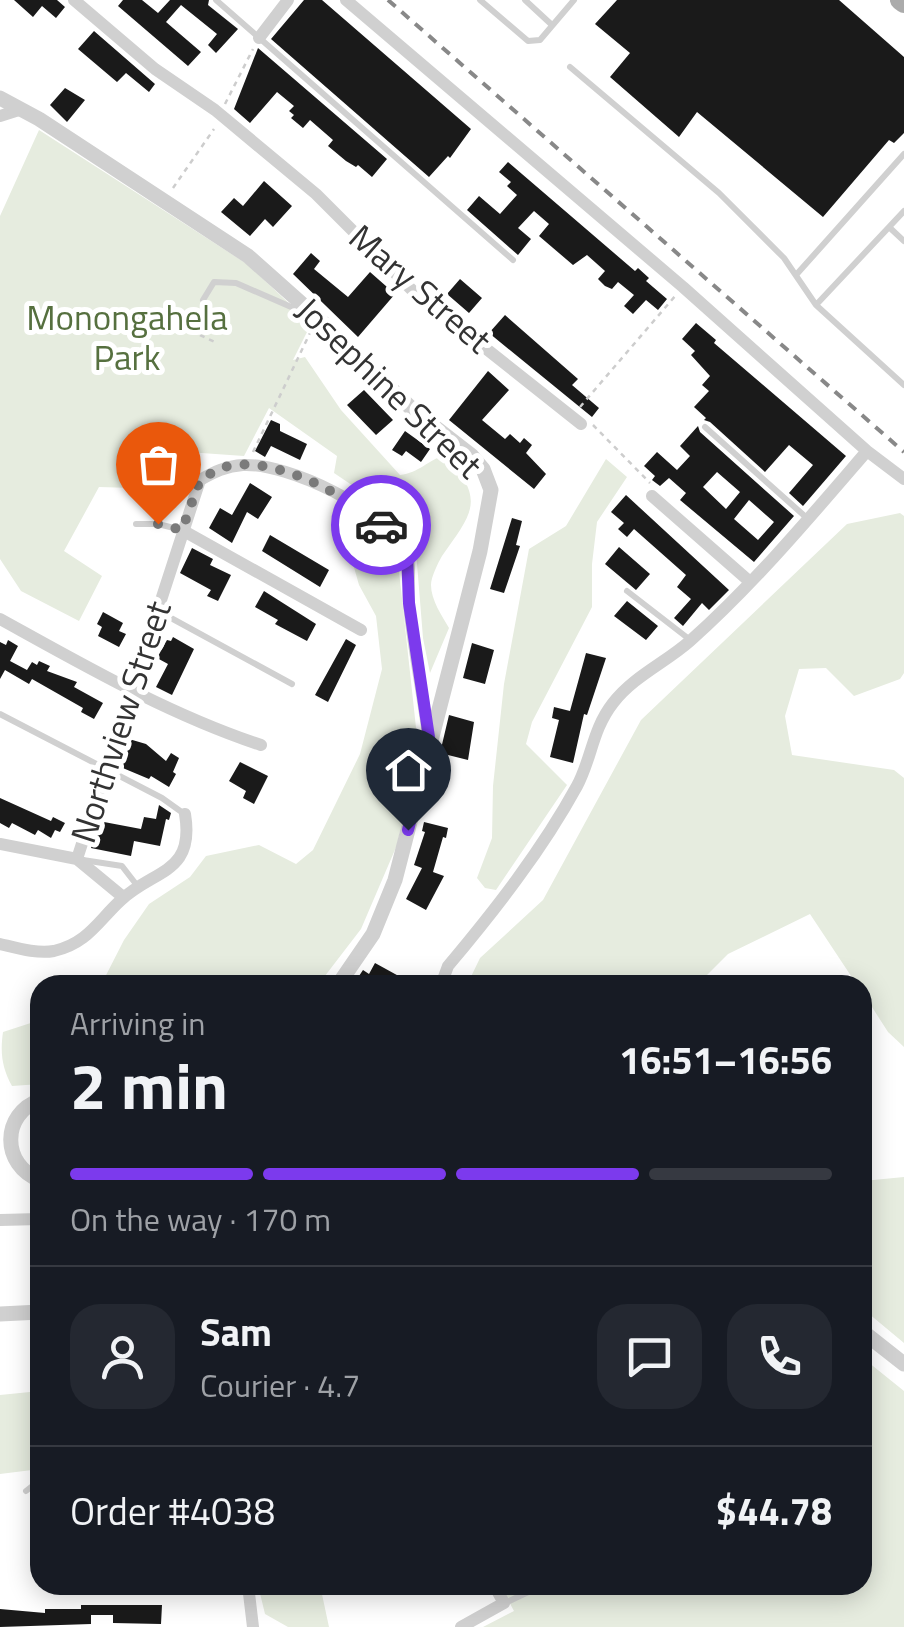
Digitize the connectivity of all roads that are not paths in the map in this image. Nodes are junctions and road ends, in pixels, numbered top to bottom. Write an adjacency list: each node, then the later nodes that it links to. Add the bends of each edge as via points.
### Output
1 (74, 0): 24 (street, Mary Street, via 302,182 412,290)
2 (216, 0): 9 (lane)
3 (288, 0): 9 (street)
4 (346, 0): 26 (street)
5 (480, 0): 8 (lane, via 528,40 540,40)
6 (525, 0): 8 (lane)
7 (574, 0): 8 (lane)
8 (552, 26)
9 (259, 38): 18 (lane)
10 (570, 67): 19 (lane, via 719,193)
11 (0, 98): 12 (street, Josephine Street)
12 (22, 109): 13 (street); 42 (street, Josephine Street, via 248,256 483,470 489,511)
13 (0, 116)
14 (904, 154): 19 (lane)
15 (904, 211): 16 (lane)
16 (890, 227): 17 (lane); 21 (lane)
17 (904, 240)
18 (513, 260)
19 (796, 276): 21 (lane)
20 (203, 300): 22 (lane, via 214,282 236,283)
21 (816, 305): 23 (lane)
22 (298, 310)
23 (904, 385)
24 (576, 420)
25 (705, 427): 29 (lane)
26 (867, 450): 27 (street); 29 (street)
27 (904, 479)
28 (652, 496): 32 (street)
29 (808, 519): 32 (street)
30 (136, 524): 31 (lane)
31 (182, 530): 34 (street, Northview Street); 36 (street); 42 (street, Northview Street, via 200,480 222,468 246,464 300,476 354,501 407,554)
32 (749, 580): 37 (street)
33 (628, 590): 37 (lane)
34 (158, 611): 38 (lane); 39 (street, Northview Street)
35 (0, 619): 39 (street)
36 (362, 630)
37 (691, 640): 51 (street, via 612,704 579,782)
38 (292, 684)
39 (129, 691): 41 (street); 43 (street, Northview Street)
40 (0, 714): 43 (lane)
41 (261, 744)
42 (430, 744): 50 (street, Josephine Street, via 388,900)
43 (104, 768): 44 (lane); 46 (street, Northview Street)
44 (185, 814): 47 (street, via 185,847 176,864)
45 (0, 844): 46 (street)
46 (76, 860): 47 (lane, via 122,866); 48 (street, Northview Street)
47 (139, 888): 48 (street)
48 (123, 897): 49 (street, via 81,942 50,952)
49 (0, 944)
50 (345, 975)
51 (445, 975)
52 (30, 1103): 53 (street)
53 (5, 1135): 54 (street)
54 (30, 1175)
55 (30, 1219): 56 (street)
56 (0, 1220)
57 (30, 1312): 58 (street)
58 (0, 1314)
59 (872, 1339): 60 (street)
60 (904, 1364)
61 (30, 1488): 62 (lane)
62 (26, 1491)
63 (249, 1595): 67 (street)
64 (500, 1595): 66 (street)
65 (521, 1595): 66 (lane)
66 (504, 1603): 68 (street)
67 (253, 1627)
68 (461, 1627)

